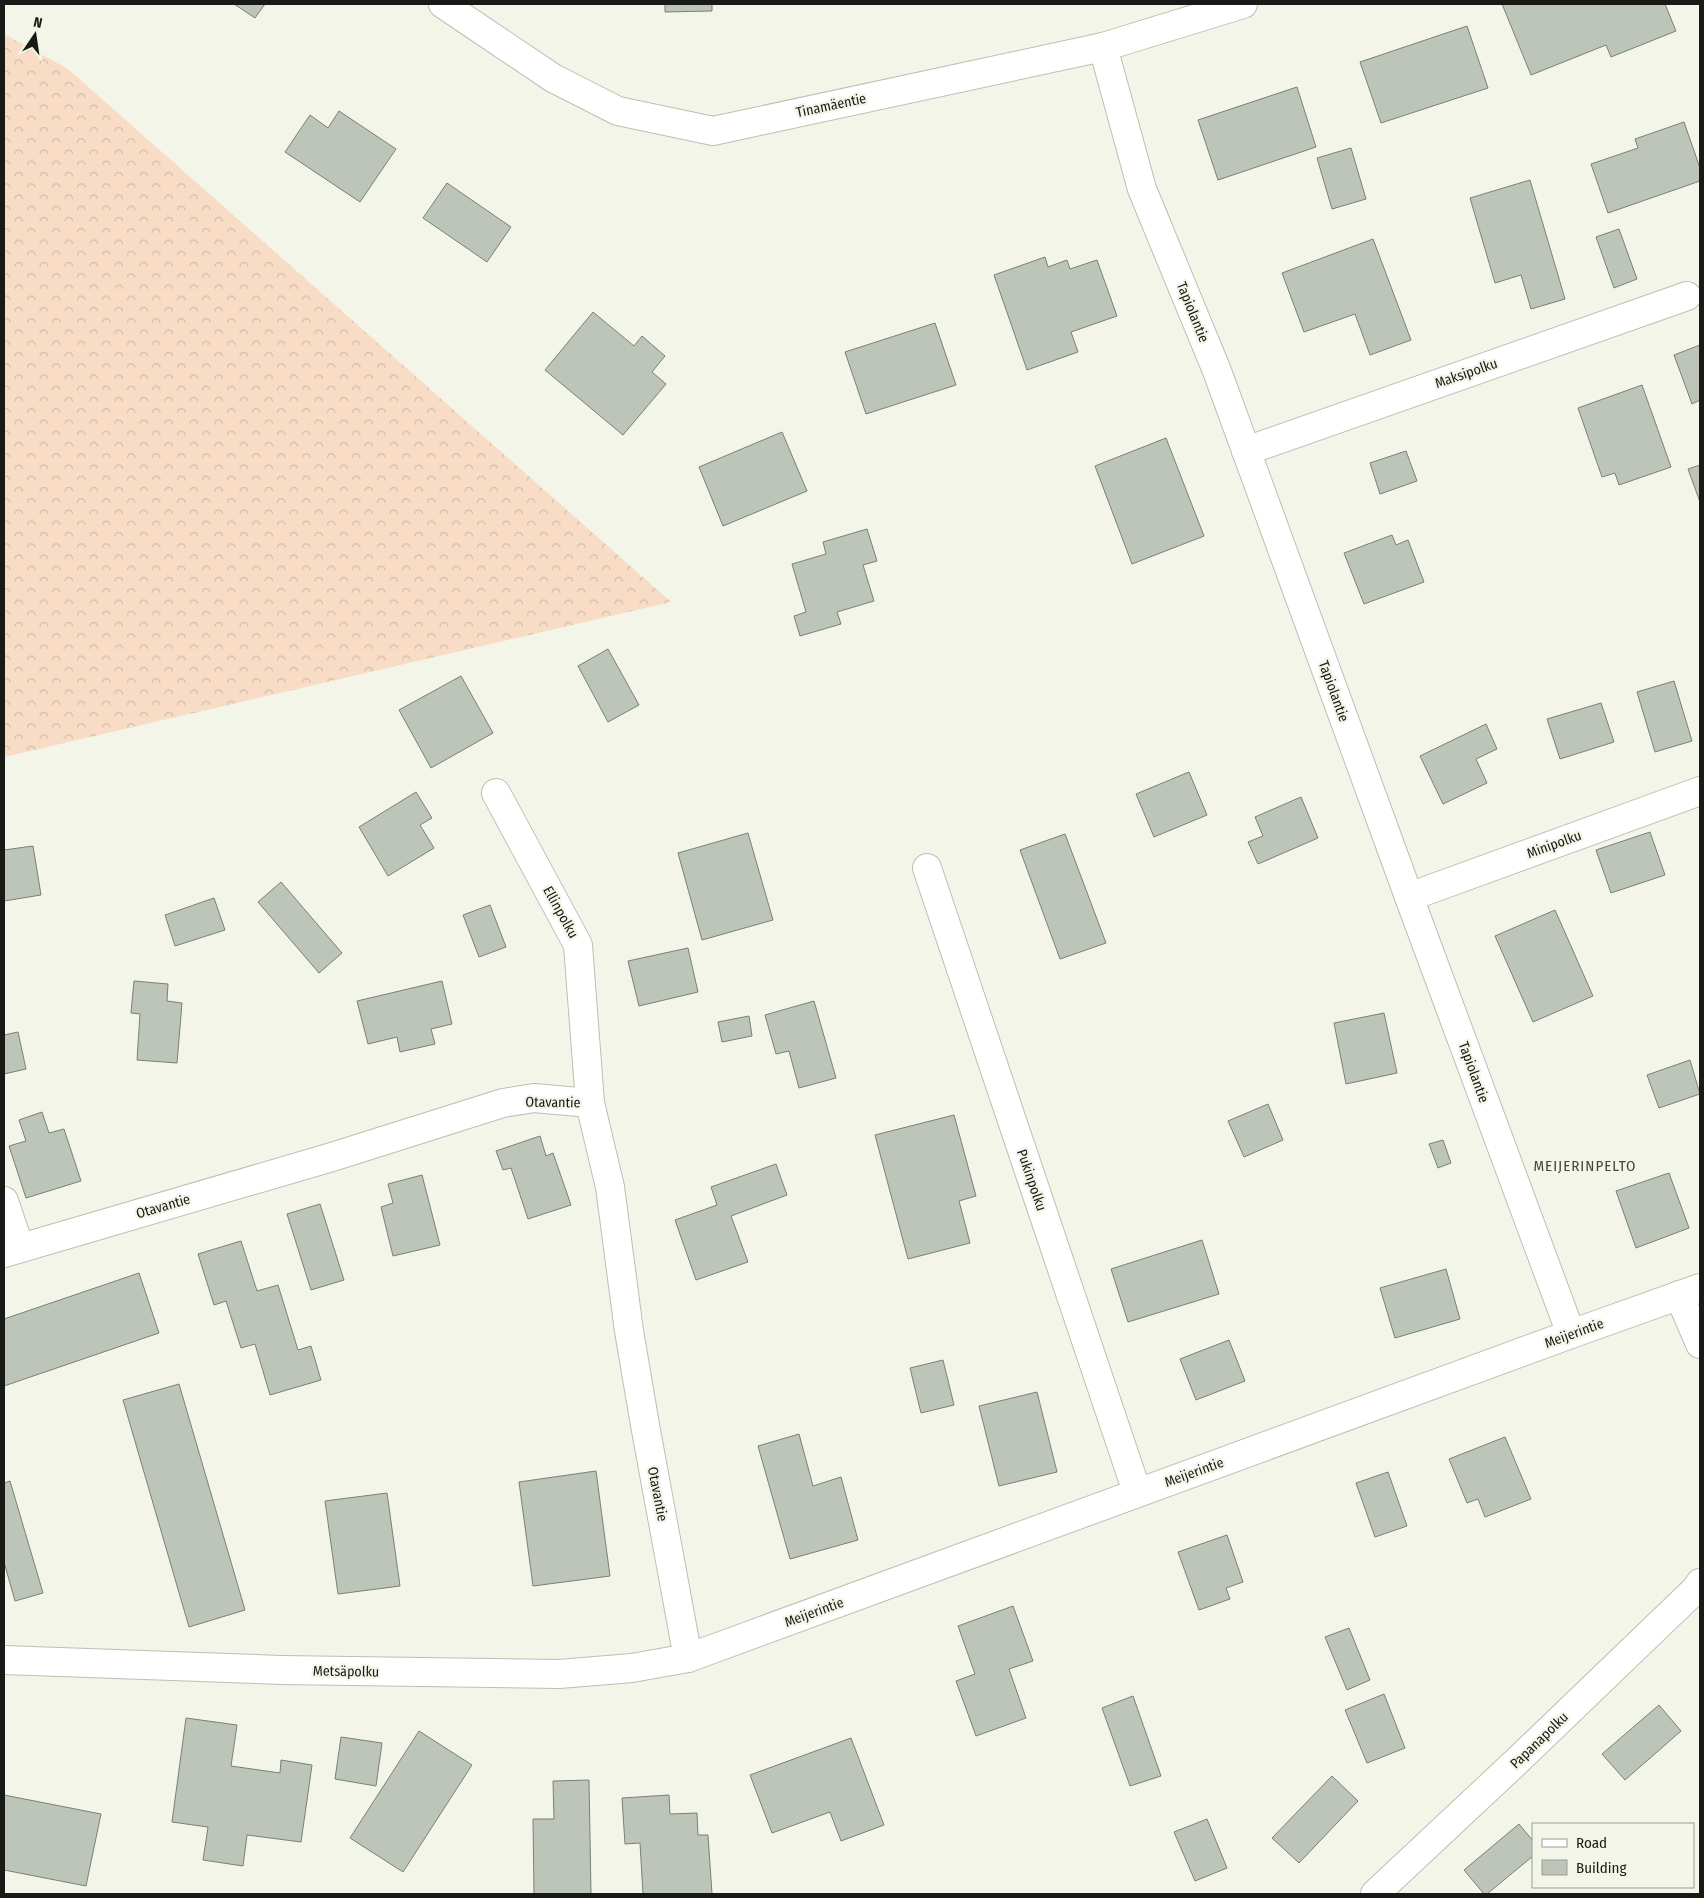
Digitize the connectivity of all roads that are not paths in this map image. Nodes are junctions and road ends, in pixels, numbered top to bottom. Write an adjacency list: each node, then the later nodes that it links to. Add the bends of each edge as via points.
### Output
1 (443, 4): 3 (street, Tinamäentie, via 552,78 618,111 713,131)
2 (1242, 4): 3 (street, Tinamäentie)
3 (1104, 47): 5 (street, Tapiolantie, via 1142,189 1213,361)
4 (1687, 296): 5 (street, Maksipolku)
5 (1246, 451): 9 (street, Tapiolantie)
6 (1700, 791): 9 (street, Minipolku)
7 (496, 793): 10 (street, Ellinpolku, via 578,945)
8 (927, 868): 16 (street, Pukinpolku)
9 (1409, 897): 14 (street, Tapiolantie)
10 (590, 1103): 12 (street, Otavantie, via 534,1098 503,1103); 18 (street, Otavantie, via 610,1187 645,1425)
11 (4, 1201): 12 (street)
12 (12, 1251)
13 (1690, 1292): 14 (street, Meijerintie); 15 (street)
14 (1571, 1334): 16 (street, Meijerintie)
15 (1700, 1344)
16 (1137, 1492): 18 (street, Meijerintie)
17 (1700, 1582): 20 (street, Papanapolku, via 1523,1756)
18 (688, 1658): 19 (street, Metsäpolku, via 632,1668 559,1674 281,1670)
19 (4, 1660)
20 (1375, 1894)

